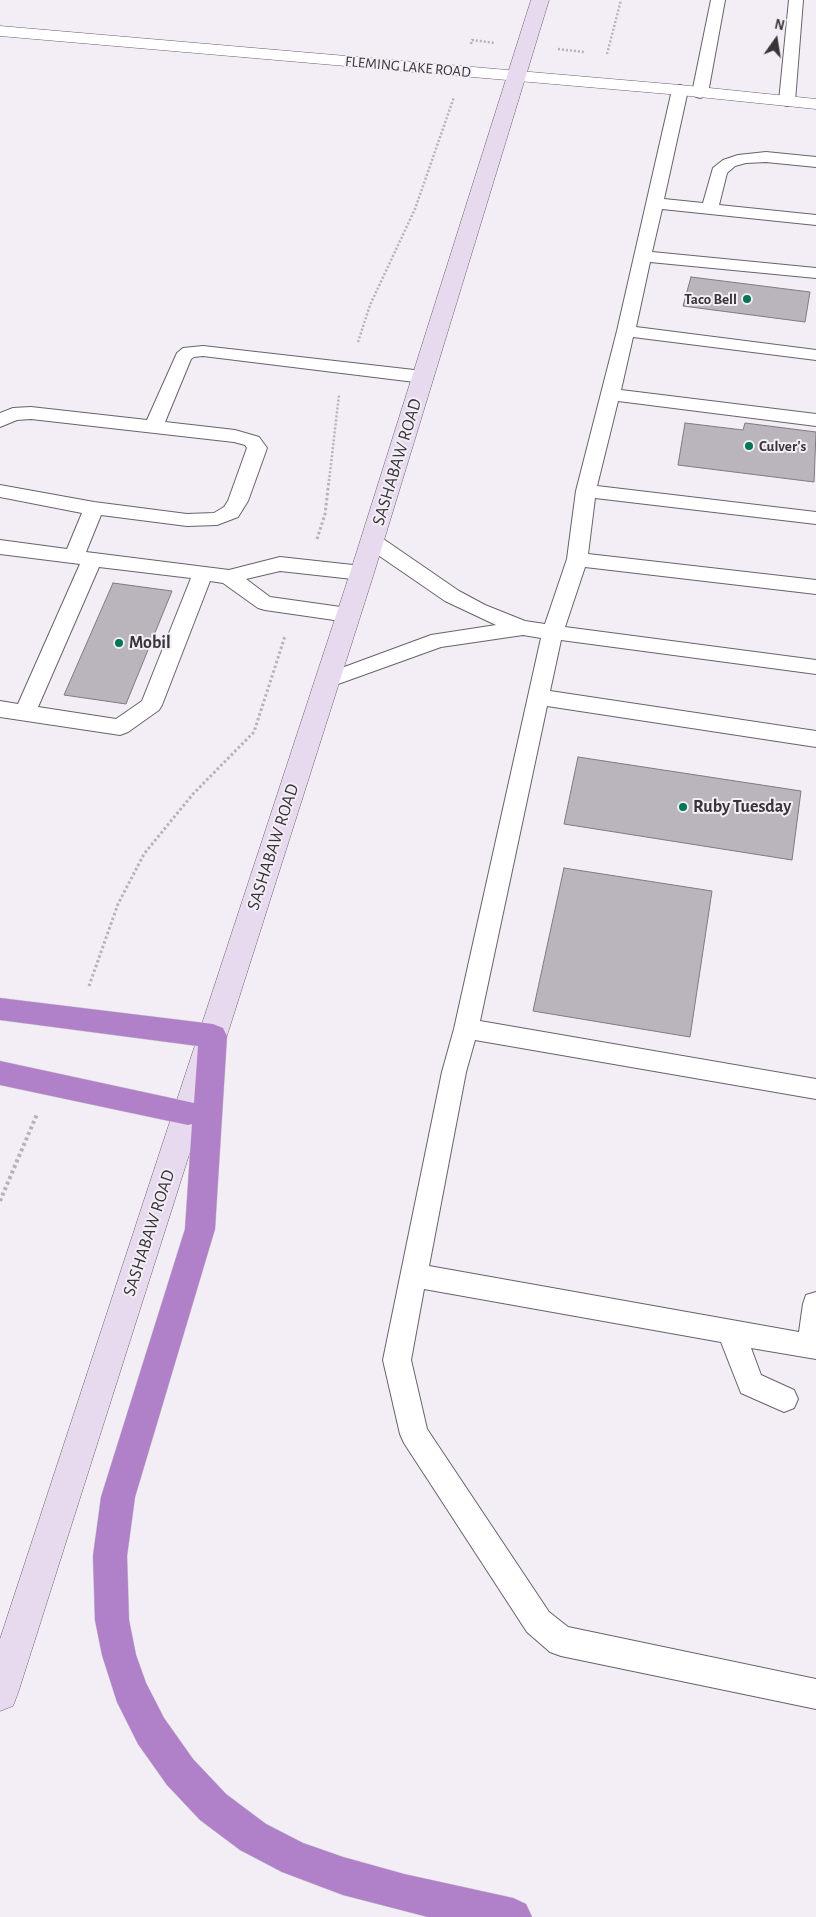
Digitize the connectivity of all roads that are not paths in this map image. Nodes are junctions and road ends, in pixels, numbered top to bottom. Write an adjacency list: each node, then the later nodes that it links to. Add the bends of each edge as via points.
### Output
1 (540, 0): 5 (main road, SASHABAW ROAD)
2 (718, 0): 7 (lane)
3 (796, 0): 8 (lane)
4 (0, 31): 5 (street, FLEMING LAKE ROAD)
5 (516, 77): 6 (street, FLEMING LAKE ROAD); 18 (main road, SASHABAW ROAD)
6 (680, 90): 7 (street, FLEMING LAKE ROAD); 11 (lane)
7 (700, 93): 8 (street, FLEMING LAKE ROAD)
8 (787, 101): 9 (street, FLEMING LAKE ROAD)
9 (816, 104)
10 (816, 162): 12 (lane, via 766,157 744,158 729,163 719,171)
11 (654, 203): 12 (lane); 14 (lane)
12 (710, 209): 13 (lane)
13 (816, 220)
14 (642, 256): 15 (lane); 16 (lane)
15 (816, 273)
16 (626, 331): 17 (lane); 19 (lane)
17 (816, 355)
18 (423, 377): 22 (lane, via 189,352 183,357); 27 (main road, SASHABAW ROAD)
19 (610, 394): 20 (lane); 24 (lane)
20 (816, 420)
21 (0, 421): 22 (lane, via 13,414 31,413)
22 (154, 427): 25 (lane, via 235,436 252,441 257,448 231,512 217,519 187,520)
23 (0, 491): 25 (lane)
24 (586, 491): 26 (lane); 30 (lane)
25 (94, 508): 29 (lane)
26 (816, 518)
27 (372, 541): 32 (main road, SASHABAW ROAD); 36 (lane, via 452,596)
28 (0, 547): 29 (lane)
29 (83, 558): 31 (lane); 42 (lane)
30 (577, 559): 34 (lane); 37 (lane)
31 (203, 573): 33 (lane); 42 (lane, via 152,705 120,727)
32 (362, 574): 33 (lane, via 280,564); 35 (main road, SASHABAW ROAD)
33 (229, 577): 35 (lane, via 265,603)
34 (816, 587)
35 (348, 616): 39 (main road, SASHABAW ROAD)
36 (522, 628): 37 (lane); 39 (lane, via 438,640)
37 (552, 633): 38 (lane); 40 (lane)
38 (816, 667)
39 (327, 681): 46 (main road, SASHABAW ROAD)
40 (538, 697): 43 (lane); 45 (lane)
41 (0, 709): 42 (lane)
42 (25, 713)
43 (816, 739)
44 (0, 1009): 46 (highway)
45 (466, 1029): 48 (lane); 50 (lane, via 454,1072)
46 (213, 1036): 49 (main road, SASHABAW ROAD); 57 (highway, via 200,1229 129,1460 113,1525 110,1556 112,1620 130,1689 151,1731 180,1772 214,1807 253,1836 295,1859 343,1876)
47 (0, 1073): 49 (highway)
48 (816, 1089)
49 (188, 1113): 55 (main road, SASHABAW ROAD)
50 (413, 1275): 52 (lane); 56 (lane, via 397,1360 414,1434 538,1622 561,1641)
51 (816, 1304): 53 (lane)
52 (731, 1332): 53 (lane); 54 (lane, via 751,1384)
53 (814, 1346)
54 (784, 1399)
55 (0, 1692)
56 (816, 1694)
57 (513, 1917)

